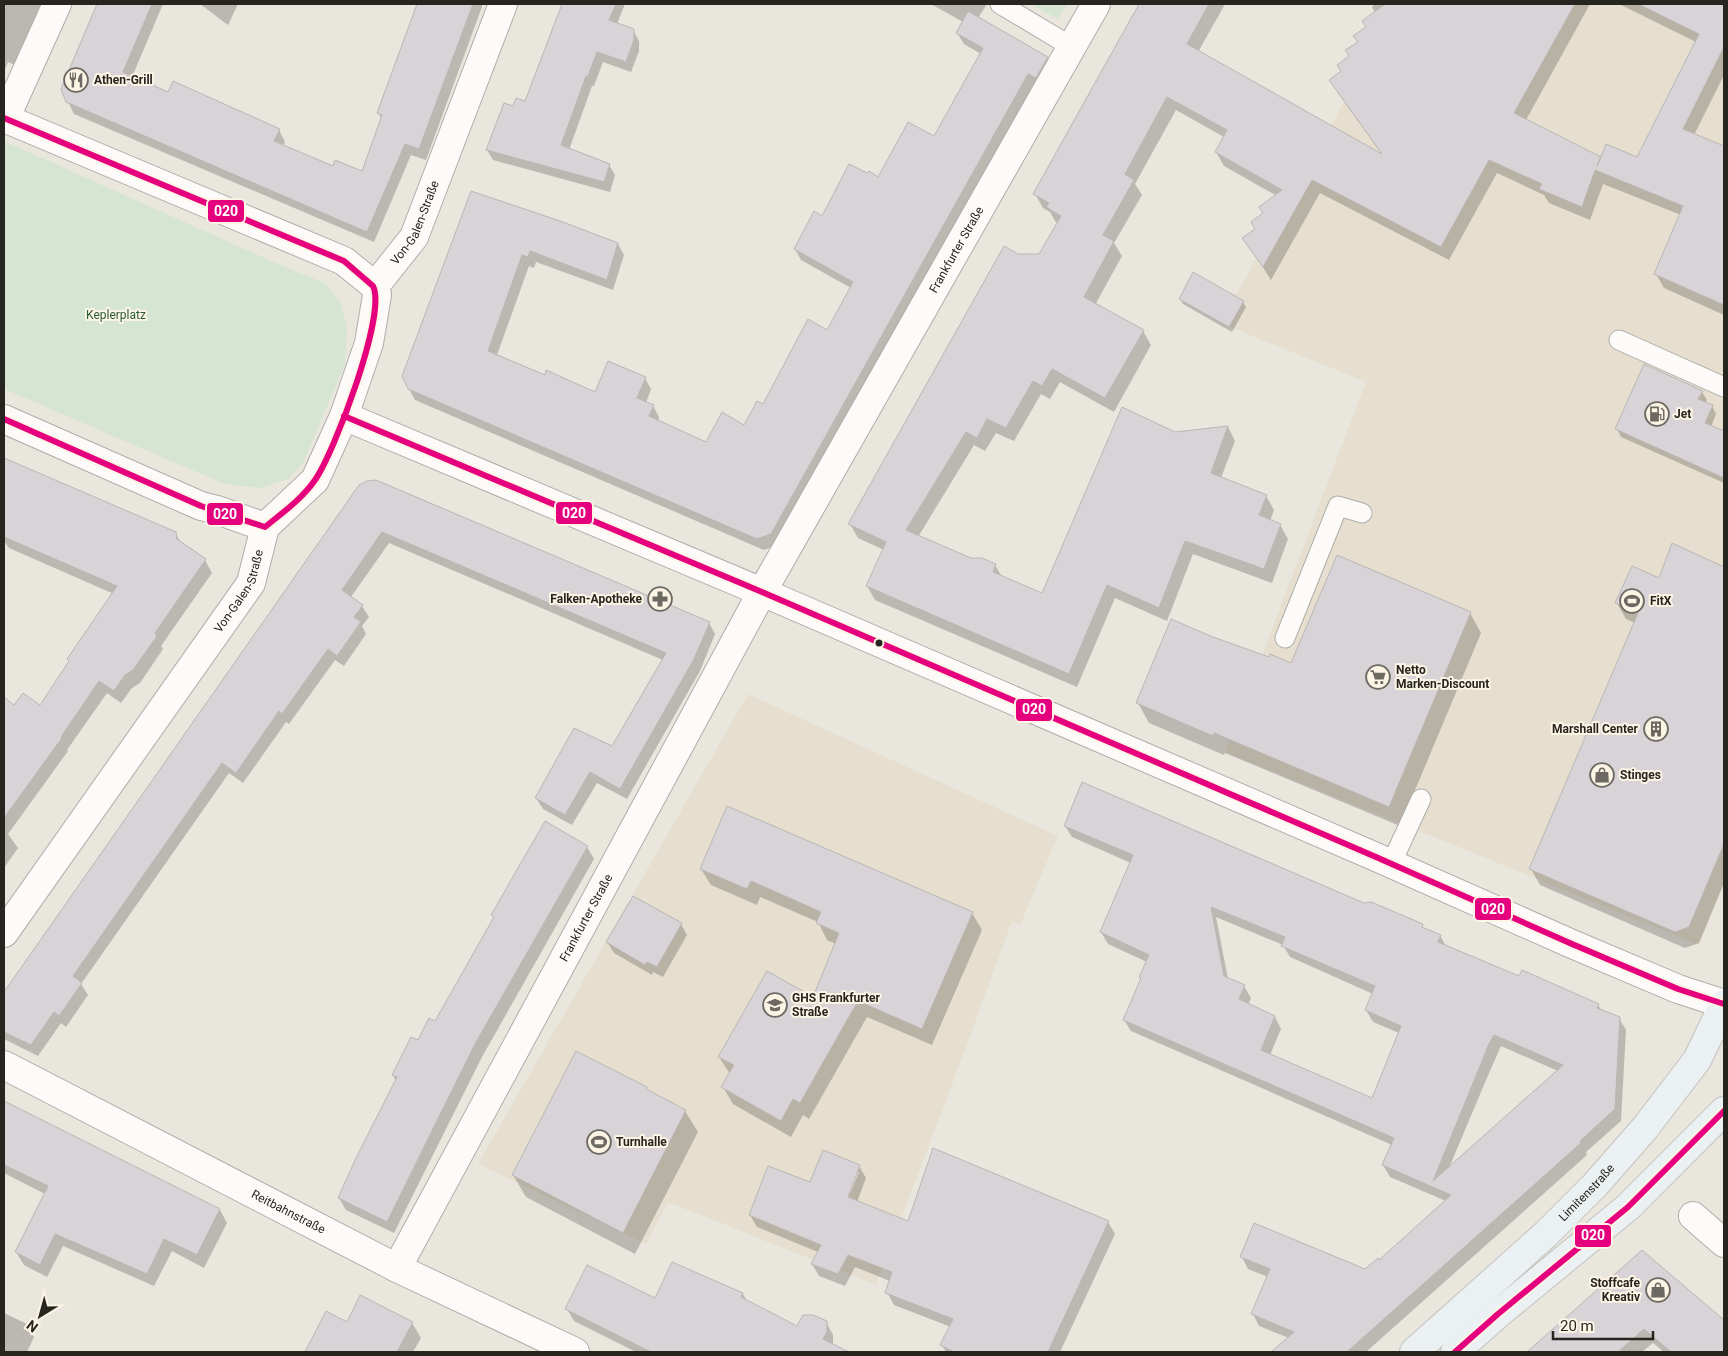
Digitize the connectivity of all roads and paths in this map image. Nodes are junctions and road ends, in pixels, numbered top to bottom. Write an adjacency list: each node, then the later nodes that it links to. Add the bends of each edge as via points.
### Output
1 (56, 4): 6 (street)
2 (503, 4): 7 (street, Von-Galen-Straße, via 414,237)
3 (1000, 4): 5 (lane)
4 (1096, 4): 5 (street, Frankfurter Straße)
5 (1072, 46): 14 (street, Frankfurter Straße)
6 (4, 119): 7 (street, via 344,261)
7 (375, 286): 10 (street, via 369,343)
8 (1618, 340): 9 (lane)
9 (1724, 387)
10 (344, 416): 13 (street, via 315,480); 14 (street)
11 (4, 419): 13 (street, via 201,506)
12 (1362, 513): 15 (lane, via 1338,506)
13 (265, 528): 18 (street, Von-Galen-Straße, via 251,583)
14 (762, 592): 17 (street); 24 (street, Frankfurter Straße)
15 (1285, 638)
16 (1421, 799): 17 (lane)
17 (1391, 864): 19 (street, via 1678,989)
18 (4, 933)
19 (1724, 1004): 26 (main road, Limitenstraße, via 1697,1060 1646,1128 1602,1178 1546,1234)
20 (4, 1064): 24 (street, Reitbahnstraße)
21 (1724, 1111): 27 (main road, via 1628,1207)
22 (1693, 1216): 23 (street)
23 (1724, 1244)
24 (397, 1268): 25 (street, Reitbahnstraße)
25 (575, 1352)
26 (1414, 1352)
27 (1455, 1352)

